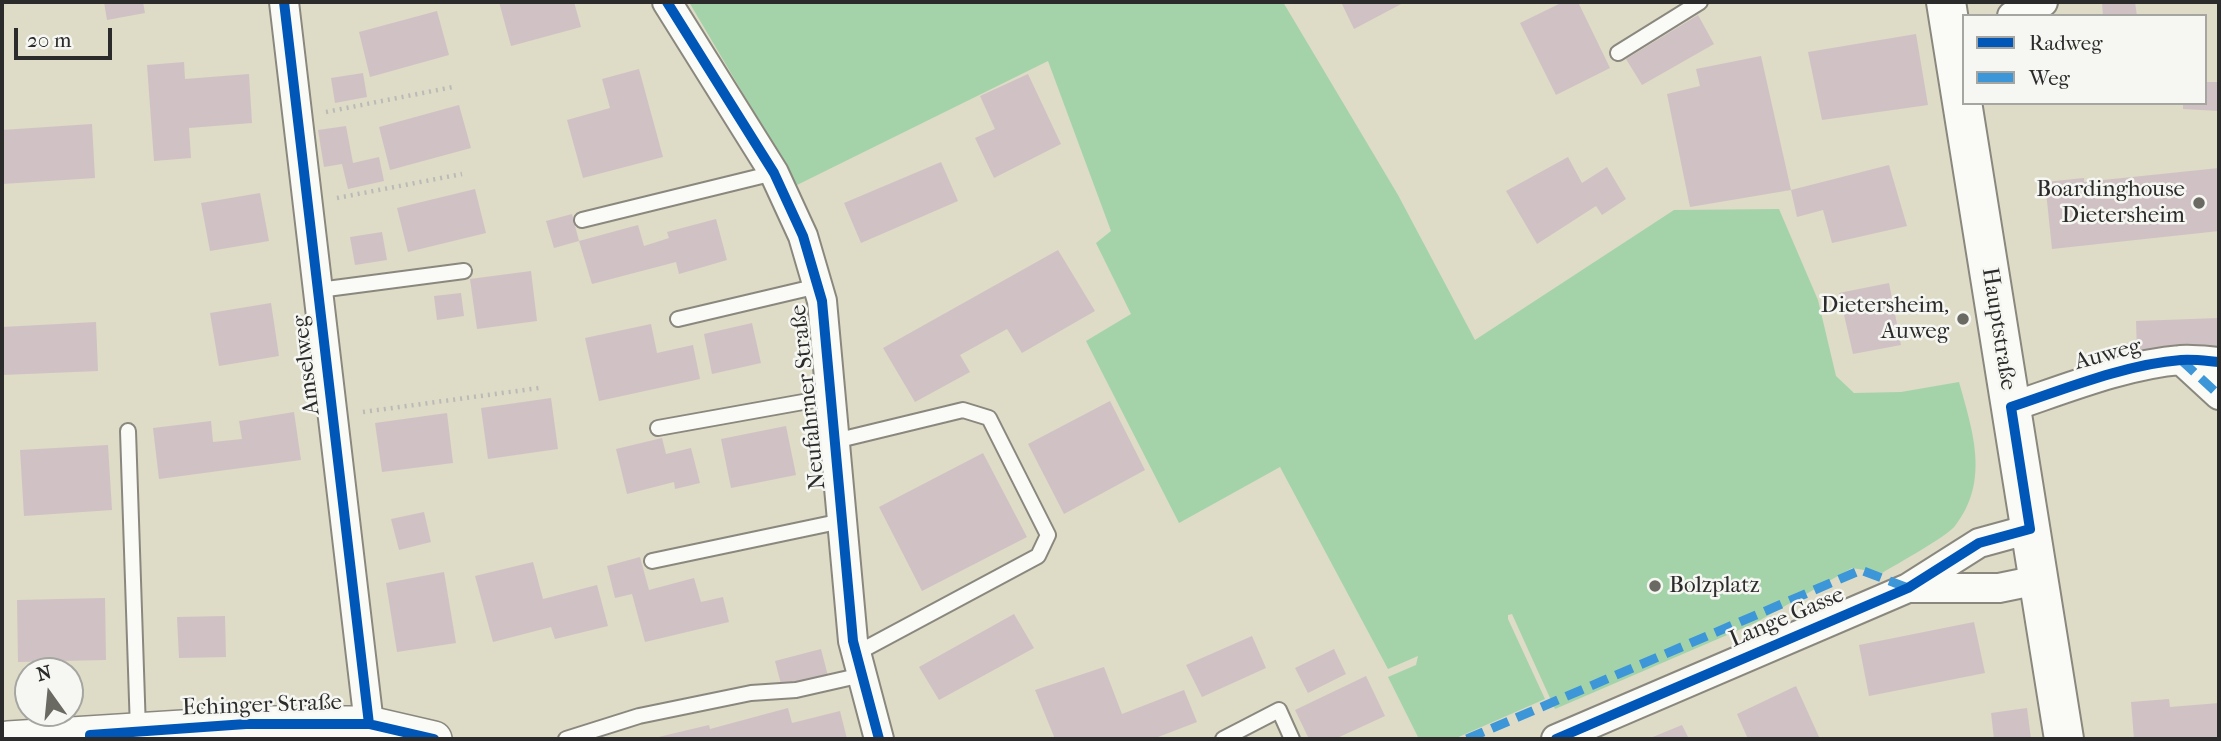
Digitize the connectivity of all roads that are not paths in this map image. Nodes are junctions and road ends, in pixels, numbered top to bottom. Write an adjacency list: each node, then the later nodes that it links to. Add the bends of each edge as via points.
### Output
1 (284, 2): 14 (street, Amselweg)
2 (667, 2): 10 (street, Neufahrner Straße)
3 (1700, 2): 7 (lane)
4 (2042, 2): 5 (street)
5 (2016, 14)
6 (1954, 19): 8 (main road, Hauptstraße)
7 (1618, 53)
8 (1962, 73)
9 (1967, 105): 20 (main road, Hauptstraße)
10 (774, 173): 11 (lane); 13 (street, Neufahrner Straße, via 803,236)
11 (582, 220)
12 (464, 271): 14 (lane)
13 (818, 286): 15 (lane); 19 (street, Neufahrner Straße)
14 (319, 290): 30 (street, Amselweg)
15 (678, 319)
16 (2180, 360): 17 (street, Auweg); 18 (street); 20 (street, Auweg, via 2091,380)
17 (2219, 362)
18 (2219, 395)
19 (831, 397): 21 (lane); 23 (street, Neufahrner Straße)
20 (2011, 407): 25 (main road, Hauptstraße)
21 (658, 428)
22 (128, 430): 31 (lane)
23 (835, 441): 24 (street, Neufahrner Straße); 29 (lane, via 963,410 989,418 1048,535 1038,556)
24 (842, 521): 26 (lane); 29 (street, Neufahrner Straße, via 853,640)
25 (2031, 529): 27 (main road, Hauptstraße); 28 (street, Lange Gasse, via 1979,543)
26 (652, 561)
27 (2038, 580): 28 (street, Lange Gasse, via 1999,588); 40 (main road, Hauptstraße)
28 (1908, 589): 39 (street, Lange Gasse)
29 (860, 664): 35 (lane, via 796,690 751,693 639,716); 36 (street, Neufahrner Straße)
30 (369, 724): 31 (street, Echinger Straße, via 246,724); 34 (street, Echinger Straße)
31 (138, 732): 32 (street, Echinger Straße)
32 (90, 737): 33 (street, Echinger Straße)
33 (8, 739)
34 (434, 739)
35 (566, 739)
36 (879, 739)
37 (1223, 739): 38 (lane, via 1279,710)
38 (1292, 739)
39 (1556, 739)
40 (2064, 739)

